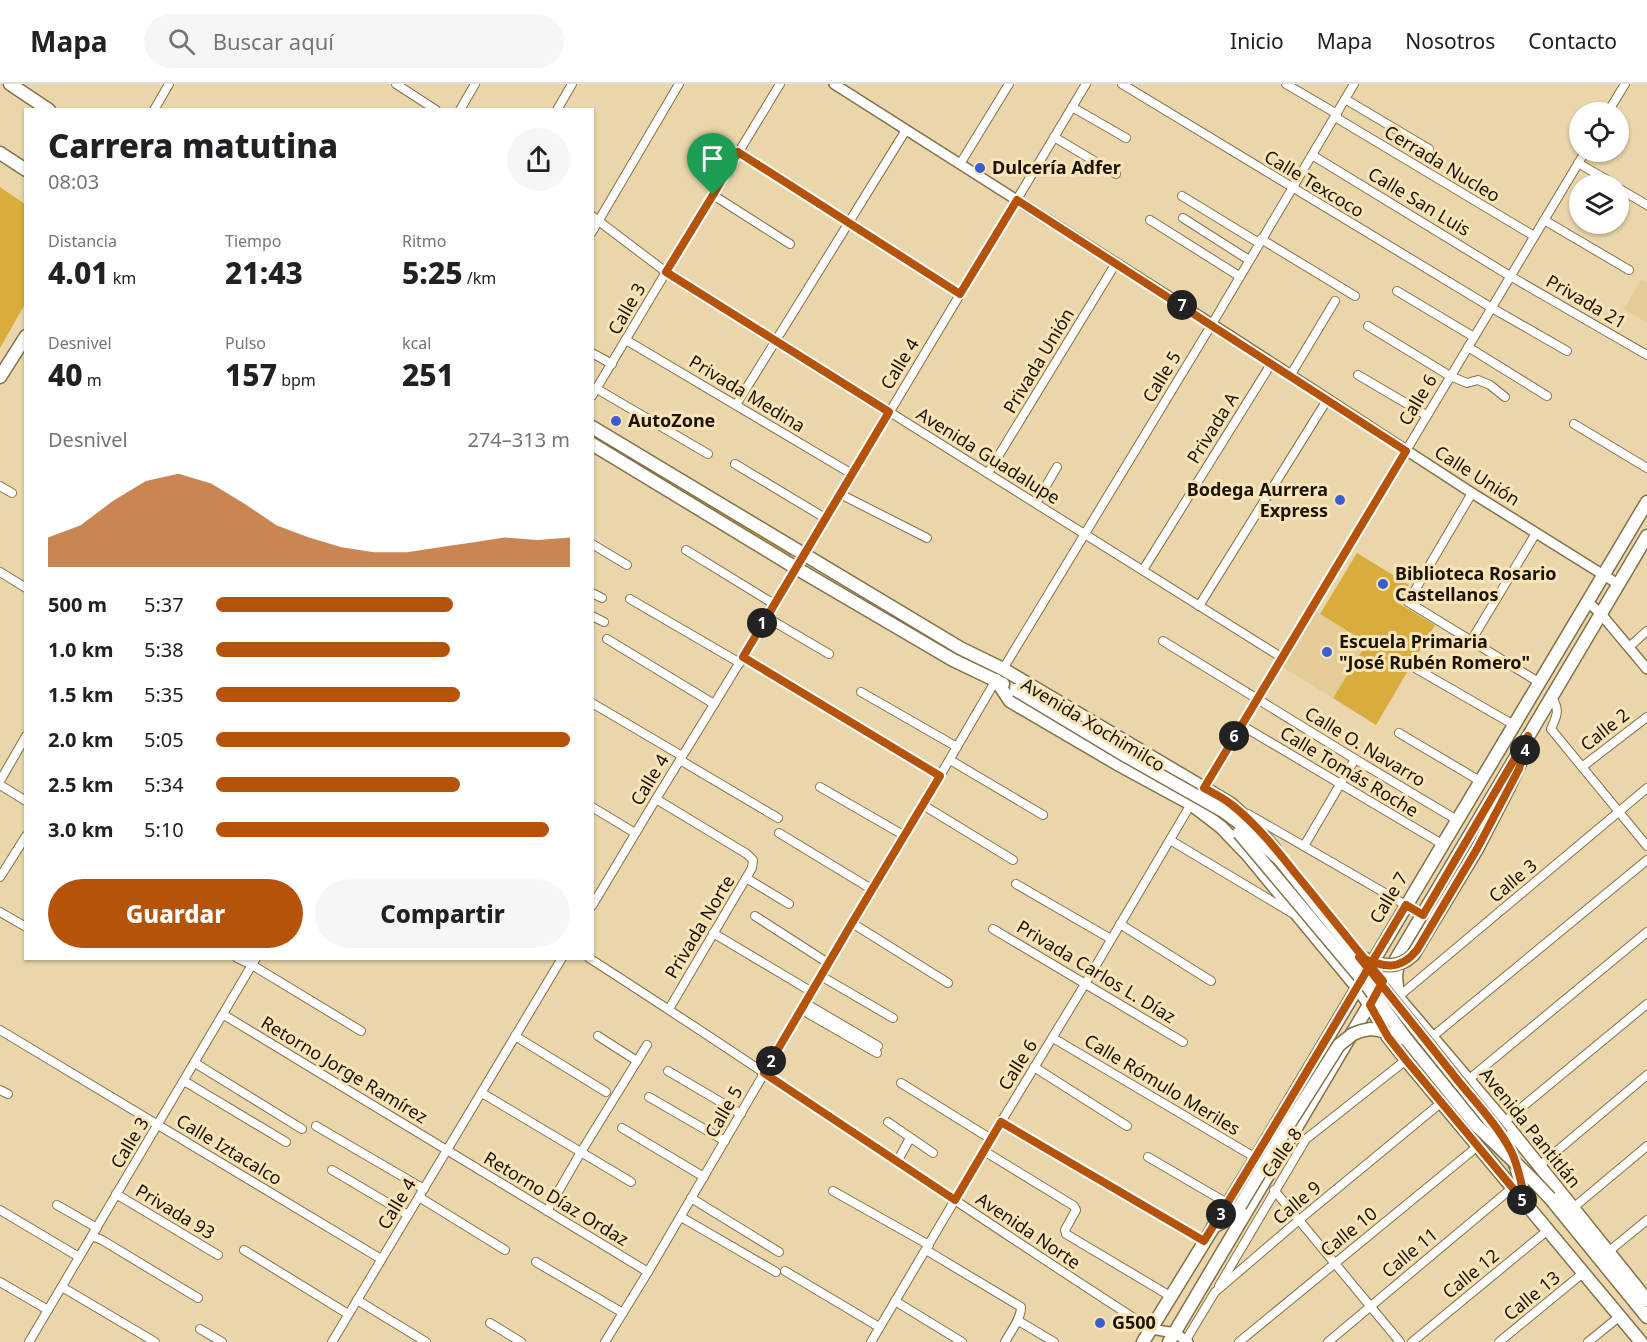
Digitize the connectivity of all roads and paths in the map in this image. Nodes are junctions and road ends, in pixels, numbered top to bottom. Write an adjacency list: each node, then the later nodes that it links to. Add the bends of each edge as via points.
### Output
1 (10, 84): 18 (main road)
2 (169, 84): 19 (street)
3 (396, 84): 20 (street)
4 (475, 84): 21 (street)
5 (572, 84): 22 (street)
6 (679, 84): 42 (street)
7 (780, 84): 28 (street, Calle 3)
8 (834, 84): 24 (street, Calle Unión)
9 (1009, 84): 32 (street)
10 (1086, 84): 17 (street, Calle 4)
11 (1122, 84): 36 (street, Calle Texcoco)
12 (1287, 84): 23 (street, Cerrada Nucleo)
13 (1354, 84): 15 (street, Calle 5)
14 (1625, 84): 16 (street)
15 (1345, 99): 23 (street, Calle 5); 27 (street)
16 (1614, 102)
17 (1072, 107): 25 (street, Calle 4); 26 (street)
18 (47, 108)
19 (155, 108)
20 (432, 108)
21 (461, 108)
22 (558, 108)
23 (1336, 116): 30 (street, Calle 5); 47 (street, Cerrada Nucleo)
24 (906, 130): 32 (street, Calle Unión); 46 (street)
25 (1054, 137): 34 (street); 40 (street, Calle 4)
26 (1126, 138)
27 (1429, 149)
28 (738, 152): 38 (street, Calle 3); 46 (street)
29 (0, 153): 33 (main road)
30 (1312, 154): 36 (street, Calle 5); 55 (street, Calle San Luis)
31 (1578, 163): 35 (street); 45 (street, Calle 6)
32 (960, 164): 40 (street, Calle Unión)
33 (24, 169)
34 (1116, 174)
35 (1597, 174)
36 (1292, 188): 48 (street, Calle 5); 60 (street, Calle Texcoco)
37 (1629, 194): 41 (street)
38 (713, 195): 49 (street); 53 (street, Calle 3)
39 (1182, 196): 48 (street)
40 (1017, 200): 51 (street, Calle Unión); 57 (street, Calle 4)
41 (1647, 205)
42 (596, 218): 53 (street, Avenida Guadalupe)
43 (1183, 218): 50 (street)
44 (1150, 220): 54 (street)
45 (1544, 220): 47 (street, Calle 6); 52 (street)
46 (848, 223): 57 (street); 66 (street)
47 (1534, 236): 55 (street, Calle 6)
48 (1260, 241): 50 (street, Calle 5); 58 (street)
49 (790, 244)
50 (1249, 260): 54 (street, Calle 5)
51 (1116, 263): 61 (street, Calle Unión); 92 (street, Privada Unión)
52 (1629, 270)
53 (666, 272): 65 (street, Calle 3); 66 (street, Avenida Guadalupe)
54 (1239, 276): 61 (street, Calle 5)
55 (1510, 276): 60 (street, Calle 6); 70 (street, Privada 21)
56 (1397, 291): 64 (street)
57 (960, 294): 82 (street, Calle 4)
58 (1355, 296)
59 (1335, 301): 74 (street)
60 (1492, 308): 64 (street, Calle 6); 68 (street, Calle Texcoco)
61 (1212, 324): 72 (street, Calle Unión); 101 (street, Calle 5)
62 (1368, 326): 75 (street)
63 (24, 337): 76 (main road)
64 (1474, 337): 67 (street, Calle 6)
65 (626, 340): 71 (street, Calle 3); 81 (street, Privada Medina)
66 (776, 340): 81 (street); 82 (street, Avenida Guadalupe)
67 (1468, 347): 75 (street, Calle 6); 78 (street)
68 (1567, 351)
69 (594, 354): 71 (street)
70 (1647, 355)
71 (612, 364): 77 (street, Calle 3)
72 (1271, 364): 74 (street, Calle Unión); 110 (street, Privada A)
73 (1358, 375): 83 (street)
74 (1290, 376): 80 (street, Calle Unión)
75 (1450, 376): 79 (street, via 1467,383 1478,380); 83 (street, Calle 6)
76 (0, 377)
77 (595, 393): 88 (street)
78 (1547, 396)
79 (1505, 397)
80 (1327, 400): 87 (street, Calle Unión); 120 (street)
81 (736, 405): 93 (street, Privada Medina)
82 (889, 412): 92 (street, Avenida Guadalupe); 93 (street, Calle 4)
83 (1426, 415): 87 (street, Calle 6)
84 (1574, 424): 91 (street)
85 (594, 428): 107 (main road, Avenida Xochimilco)
86 (594, 445): 109 (main road, Avenida Xochimilco)
87 (1406, 451): 95 (street, Calle Unión); 131 (street, Calle 6)
88 (708, 454)
89 (735, 464): 100 (street)
90 (1057, 467): 99 (street)
91 (1647, 468)
92 (988, 473): 99 (street, Avenida Guadalupe)
93 (852, 474): 97 (street, Calle 4)
94 (0, 486): 96 (street)
95 (1472, 493): 102 (street, Calle Unión); 128 (street, via 1408,602)
96 (12, 494)
97 (840, 494): 100 (street, Calle 4); 104 (street)
98 (1647, 502): 112 (main road, Calle 7)
99 (1036, 503): 101 (street, Avenida Guadalupe)
100 (825, 518): 107 (street, Calle 4)
101 (1084, 533): 110 (street, Avenida Guadalupe); 135 (street, Calle 5)
102 (1536, 533): 112 (street, Calle Unión); 128 (street)
103 (1647, 536): 113 (main road, Calle 7)
104 (927, 538)
105 (594, 545): 108 (street)
106 (686, 550): 119 (street)
107 (804, 555): 109 (street, Calle 4); 135 (main road, Avenida Xochimilco)
108 (627, 565)
109 (796, 568): 119 (street, Calle 4); 135 (main road, Avenida Xochimilco, via 953,660)
110 (1143, 570): 120 (street, Avenida Guadalupe)
111 (0, 572): 114 (street)
112 (1604, 576): 113 (street, Calle Unión); 118 (main road, Calle 7)
113 (1618, 584): 121 (main road, Calle 7)
114 (24, 587)
115 (594, 594): 116 (street)
116 (602, 598)
117 (630, 599): 132 (street)
118 (1588, 602): 121 (street); 136 (main road, Calle 7)
119 (774, 604): 123 (street, Calle 4)
120 (1199, 606): 131 (street, Avenida Guadalupe)
121 (1601, 614): 129 (street); 138 (main road, Calle 7)
122 (594, 617): 124 (street)
123 (766, 617): 130 (street); 132 (street, Calle 4)
124 (604, 622)
125 (1647, 631): 129 (street)
126 (606, 639): 141 (street)
127 (1163, 641): 139 (street, Calle O. Navarro)
128 (1471, 641): 136 (street)
129 (1629, 647): 134 (street)
130 (829, 654)
131 (1281, 657): 139 (street, Calle 6)
132 (741, 660): 141 (street, Calle 4); 153 (street)
133 (1415, 668): 144 (street)
134 (1647, 669)
135 (1000, 675): 148 (street, Calle 5); 158 (main road, Avenida Xochimilco); 162 (main road, Avenida Xochimilco, via 1010,701); 201 (main road, bridge, via 1016,690 1246,828 1280,860)
136 (1540, 683): 144 (main road, Calle 7)
137 (861, 692): 148 (street)
138 (1552, 697): 146 (main road, Calle 7); 152 (street, via 1558,713 1551,729)
139 (1257, 699): 143 (street, Calle 6); 150 (street, Calle O. Navarro)
140 (594, 704): 149 (street)
141 (714, 704): 149 (street, Calle 4)
142 (1647, 717): 152 (street, Calle 2)
143 (1241, 725): 156 (street, Calle Tomás Roche); 158 (street, Calle 6)
144 (1514, 725): 154 (main road, Calle 7)
145 (1399, 733): 154 (street)
146 (1528, 736): 188 (main road, Calle 7); 201 (main road, bridge, via 1519,769 1477,849 1413,955 1396,966 1378,965)
147 (24, 740): 155 (street)
148 (957, 747): 151 (street, Calle 5)
149 (681, 758): 160 (street, Calle 4); 168 (street)
150 (1355, 759): 156 (street); 169 (street, Calle O. Navarro)
151 (950, 760): 153 (street, Calle 5); 167 (street)
152 (1582, 767): 166 (street)
153 (940, 776): 164 (street, Calle 5)
154 (1480, 781): 169 (main road, Calle 7)
155 (0, 783): 161 (street)
156 (1340, 785): 175 (street, Calle Tomás Roche); 176 (street)
157 (820, 787): 172 (street)
158 (1204, 788): 163 (main road, Avenida Xochimilco); 231 (main road, bridge, via 1365,983)
159 (1647, 788): 166 (street, Calle 3)
160 (656, 799): 170 (street, Calle 4); 181 (street, Privada Norte, via 747,854 753,860)
161 (24, 800)
162 (1191, 804): 173 (street, Calle 6); 190 (main road, Avenida Xochimilco, via 1233,839)
163 (1231, 804): 176 (street, Avenida Xochimilco); 198 (main road, Avenida Xochimilco, via 1282,857)
164 (923, 805): 172 (street, Calle 5); 178 (street)
165 (594, 808): 170 (street)
166 (1618, 812): 177 (street); 214 (street, Calle 3)
167 (1043, 815)
168 (778, 818)
169 (1457, 820): 175 (main road, Calle 7)
170 (635, 833): 184 (street, Calle 4)
171 (778, 833): 183 (street)
172 (905, 836): 183 (street, Calle 5)
173 (1170, 840): 190 (street); 192 (street, Calle 6)
174 (24, 841): 180 (street)
175 (1442, 844): 186 (main road, Calle 7)
176 (1304, 846): 186 (street, Avenida Xochimilco)
177 (1647, 846)
178 (1013, 860)
179 (1647, 860): 229 (street)
180 (0, 877)
181 (746, 878): 185 (street); 196 (street, Privada Norte)
182 (1016, 884): 197 (street)
183 (873, 890): 191 (street, Calle 5)
184 (594, 903)
185 (789, 904)
186 (1406, 905): 188 (street, Avenida Xochimilco); 206 (main road, Calle 7)
187 (0, 912): 193 (street)
188 (1423, 915): 199 (main road, Calle 7)
189 (755, 916): 205 (street)
190 (1303, 920): 200 (main road, Avenida Xochimilco)
191 (852, 923): 205 (street, Calle 5); 210 (street)
192 (1120, 924): 197 (street, Calle 6); 208 (street)
193 (24, 926)
194 (993, 929): 211 (street, Privada Carlos L. Díaz)
195 (1647, 932): 242 (street)
196 (713, 933): 213 (street); 219 (street, Privada Norte)
197 (1111, 939): 211 (street, Calle 6)
198 (1352, 942): 200 (main road, via 1348,955); 206 (main road, Avenida Xochimilco)
199 (1399, 955): 209 (main road, Calle 7); 214 (main road)
200 (1333, 957): 212 (main road, Avenida Xochimilco)
201 (1359, 957): 286 (main road, bridge, via 1502,1136 1512,1153)
202 (561, 960): 227 (street, Calle 4)
203 (592, 960): 219 (street, Avenida Norte)
204 (254, 962): 220 (street, Calle 3); 226 (street)
205 (828, 963): 207 (street, Calle 5)
206 (1370, 965): 209 (main road, Avenida Xochimilco); 212 (main road, Calle 7)
207 (821, 976): 213 (street, Calle 5); 222 (street)
208 (1211, 981)
209 (1383, 981): 214 (main road, Avenida Pantitlán); 216 (main road, Calle 7)
210 (948, 983)
211 (1086, 984): 230 (street, Calle 6); 232 (street, Privada Carlos L. Díaz)
212 (1357, 987): 216 (main road, Avenida Xochimilco); 221 (main road, Calle 7)
213 (812, 992): 217 (street, Calle 5)
214 (1398, 997): 218 (main road, Avenida Pantitlán)
215 (1647, 1004): 254 (street)
216 (1370, 1005): 223 (main road); 224 (main road, Calle 7)
217 (803, 1006): 234 (street); 240 (street, Calle 5)
218 (1408, 1008): 223 (main road, via 1389,1006); 229 (main road, Avenida Pantitlán)
219 (669, 1009): 240 (street, Avenida Norte)
220 (224, 1015): 237 (street, Calle 3); 266 (street, Retorno Jorge Ramírez)
221 (1340, 1016): 224 (main road, via 1352,1015); 271 (main road, Calle 7)
222 (893, 1018)
223 (1379, 1020): 235 (main road)
224 (1357, 1026): 330 (main road, Calle 7)
225 (0, 1030): 255 (street, Calle Iztacalco)
226 (361, 1031)
227 (515, 1036): 246 (street); 247 (street, Calle 4)
228 (598, 1036): 236 (street)
229 (1432, 1037): 242 (main road, Avenida Pantitlán)
230 (1053, 1038): 238 (street, Calle 6); 271 (street, Calle Rómulo Meriles)
231 (1407, 1040): 294 (main road, bridge, via 1370,1029 1353,1034 1340,1045 1240,1206 1230,1218); 324 (main road, bridge, via 1476,1125 1550,1198)
232 (1183, 1042)
233 (647, 1045): 236 (street)
234 (877, 1049)
235 (1406, 1060): 250 (main road); 278 (street, Calle 8, via 1306,1139)
236 (637, 1061): 268 (street)
237 (195, 1063): 243 (street, Calle 3); 259 (street)
238 (1034, 1067): 253 (street, Calle 6); 257 (street)
239 (668, 1071): 251 (street)
240 (764, 1073): 251 (street, Calle 5); 272 (street, Avenida Norte)
241 (1647, 1076): 273 (street)
242 (1468, 1080): 254 (main road, Avenida Pantitlán)
243 (184, 1081): 255 (street, Calle 3); 263 (street)
244 (901, 1083): 261 (street)
245 (0, 1090): 248 (street)
246 (606, 1092)
247 (482, 1093): 266 (street, Calle 4); 268 (street)
248 (8, 1094)
249 (650, 1097): 262 (street)
250 (1442, 1102): 264 (main road); 292 (street, Calle 9)
251 (741, 1114): 262 (street, Calle 5)
252 (888, 1122): 260 (street)
253 (1001, 1122): 261 (street, Calle 6); 298 (street)
254 (1504, 1122): 273 (main road, Avenida Pantitlán)
255 (158, 1125): 281 (street, Calle 3); 306 (street, Calle Iztacalco)
256 (316, 1126): 280 (street)
257 (1127, 1126)
258 (622, 1128): 275 (street)
259 (302, 1129)
260 (910, 1138): 269 (street); 272 (street)
261 (991, 1139): 267 (street, Calle 6)
262 (724, 1141): 275 (street, Calle 5)
263 (286, 1142)
264 (1478, 1146): 277 (main road); 308 (street, Calle 10)
265 (1647, 1146): 287 (street)
266 (448, 1150): 280 (street, Calle 4); 289 (street, Retorno Díaz Ordaz)
267 (984, 1151): 283 (street, Calle 6); 314 (street, via 1076,1208 1065,1233)
268 (581, 1152): 276 (street); 289 (street)
269 (933, 1153)
270 (1148, 1157): 284 (street)
271 (1256, 1158): 284 (main road, Calle 7)
272 (897, 1162): 283 (street, Avenida Norte)
273 (1539, 1166): 287 (main road, Avenida Pantitlán)
274 (332, 1170): 290 (street)
275 (704, 1177): 282 (street, Calle 5)
276 (631, 1182)
277 (1512, 1188): 286 (main road); 319 (street, Calle 11)
278 (1274, 1190): 292 (street); 313 (street, Calle 8)
279 (833, 1191): 299 (street)
280 (422, 1193): 290 (street, Calle 4); 301 (street)
281 (116, 1194): 295 (street, Calle 3); 304 (street, Privada 93)
282 (691, 1198): 291 (street, Calle 5); 302 (street)
283 (955, 1200): 299 (street, Calle 6); 329 (street, Avenida Norte)
284 (1227, 1203): 294 (main road, Calle 7)
285 (57, 1204): 295 (street)
286 (1526, 1204): 296 (main road)
287 (1573, 1208): 303 (main road, Avenida Pantitlán)
288 (0, 1210): 305 (street)
289 (547, 1211): 309 (street, Retorno Díaz Ordaz)
290 (408, 1215): 306 (street, Calle 4)
291 (681, 1216): 309 (street, Calle 5); 327 (street)
292 (1299, 1220): 308 (street); 313 (street, Calle 9)
293 (1647, 1220): 303 (street)
294 (1212, 1227): 298 (main road, Calle 7)
295 (97, 1228): 297 (street, Calle 3)
296 (1548, 1230): 310 (main road); 347 (street, Calle 12)
297 (92, 1236): 305 (street, Calle 3); 316 (street)
298 (1204, 1241): 314 (main road, Calle 7)
299 (927, 1247): 318 (street, Calle 6); 341 (street, via 1021,1307)
300 (244, 1250): 321 (street)
301 (505, 1250)
302 (779, 1252)
303 (1608, 1252): 315 (main road, Avenida Pantitlán)
304 (218, 1255)
305 (79, 1257): 312 (street, Calle 3)
306 (381, 1259): 317 (street, Calle 4)
307 (536, 1262): 322 (street)
308 (1334, 1264): 319 (street); 344 (street, Calle 10)
309 (648, 1272): 322 (street, Calle 5)
310 (1584, 1273): 323 (main road); 348 (street, Calle 13)
311 (0, 1282): 320 (street)
312 (62, 1287): 320 (street, Calle 3); 334 (street)
313 (1215, 1292): 332 (street, Calle 9)
314 (1170, 1296): 329 (main road, Calle 7)
315 (1646, 1297)
316 (198, 1298)
317 (357, 1300): 321 (street, Calle 4); 336 (street)
318 (896, 1301): 327 (street, Calle 6); 340 (street)
319 (1370, 1306): 345 (street, Calle 11); 346 (street)
320 (48, 1310): 333 (street, Calle 3)
321 (348, 1314): 331 (street, Calle 4)
322 (622, 1314): 338 (street, Calle 5)
323 (1620, 1316): 349 (street); 350 (main road)
324 (1647, 1317)
325 (490, 1323): 337 (street)
326 (1022, 1323): 342 (street)
327 (879, 1327): 339 (street, Calle 6)
328 (200, 1329): 335 (street)
329 (1151, 1329): 330 (street); 343 (main road, Calle 7)
330 (1172, 1337): 332 (street)
331 (334, 1341)
332 (1187, 1341)
333 (28, 1342)
334 (155, 1342)
335 (222, 1342)
336 (426, 1342)
337 (521, 1342)
338 (605, 1342)
339 (871, 1342)
340 (962, 1342)
341 (1005, 1342)
342 (1054, 1342)
343 (1143, 1342)
344 (1239, 1342)
345 (1328, 1342)
346 (1400, 1342)
347 (1412, 1342)
348 (1499, 1342)
349 (1588, 1342)
350 (1641, 1342)

